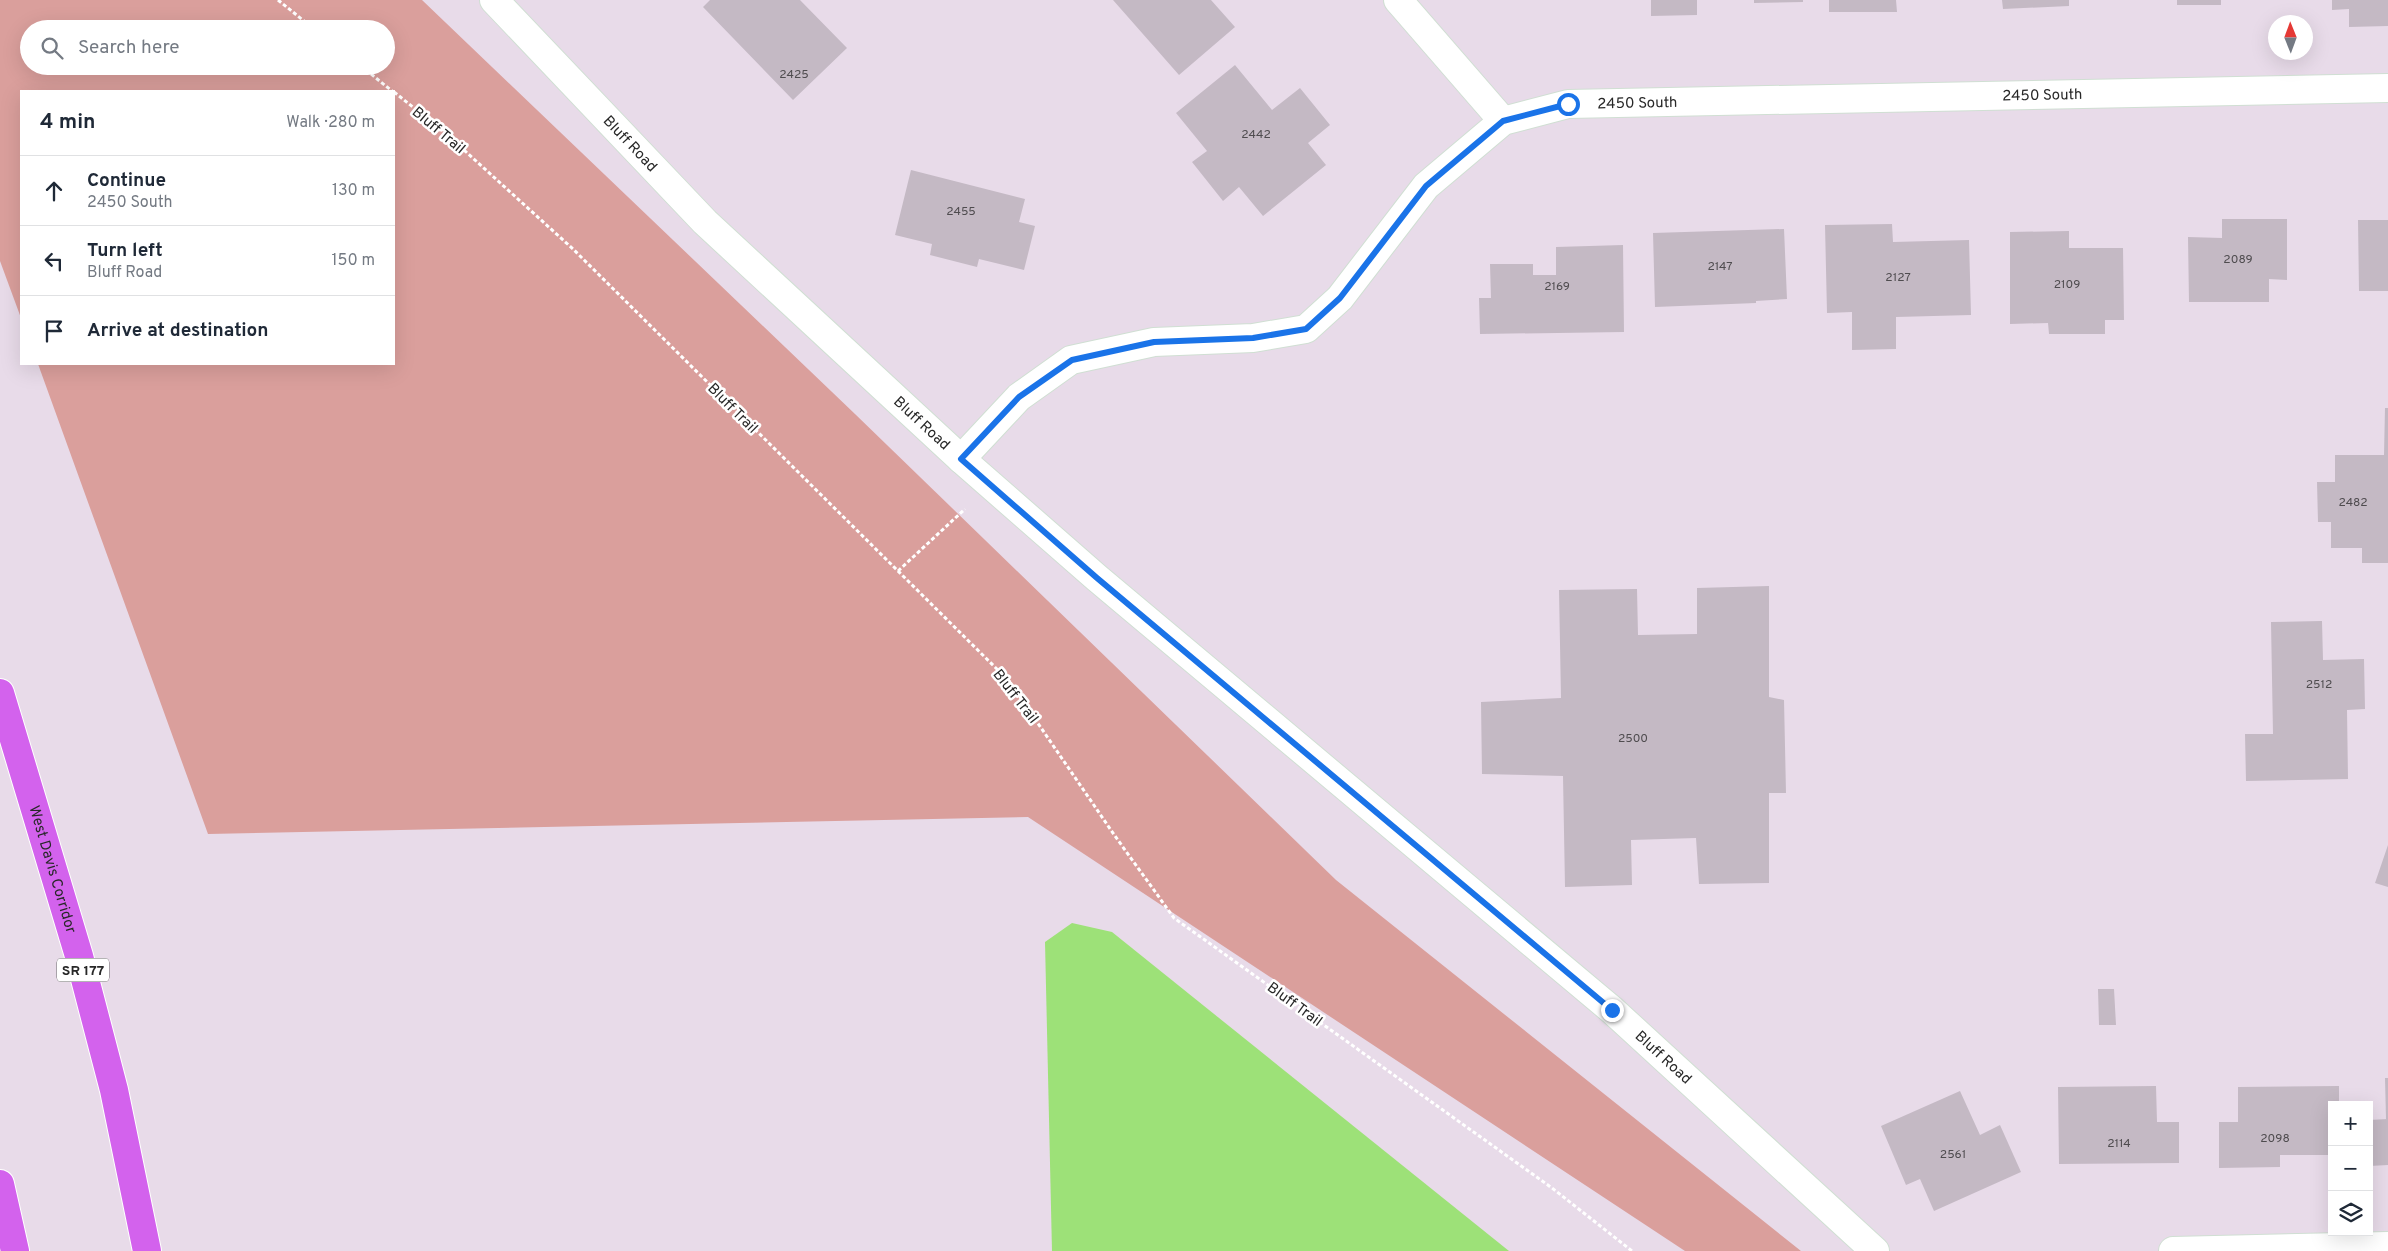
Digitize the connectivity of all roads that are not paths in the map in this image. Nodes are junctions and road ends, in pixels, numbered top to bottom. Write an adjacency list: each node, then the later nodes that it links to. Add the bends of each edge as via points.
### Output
1 (494, 0): 5 (street, Bluff Road, via 705,222)
2 (1398, 0): 4 (street)
3 (2388, 88): 4 (street, 2450 South, via 1568,104)
4 (1503, 121): 5 (street, 2450 South, via 1426,186 1340,298 1306,329 1253,338 1154,342 1072,360 1019,397)
5 (961, 459): 11 (street, Bluff Road, via 1097,578 1612,1010)
6 (0, 693): 10 (highway, West Davis Corridor / SR 177, via 79,956 114,1090)
7 (0, 1184): 9 (highway)
8 (2388, 1246): 12 (street)
9 (15, 1251)
10 (147, 1251)
11 (1875, 1251)
12 (2173, 1251)

